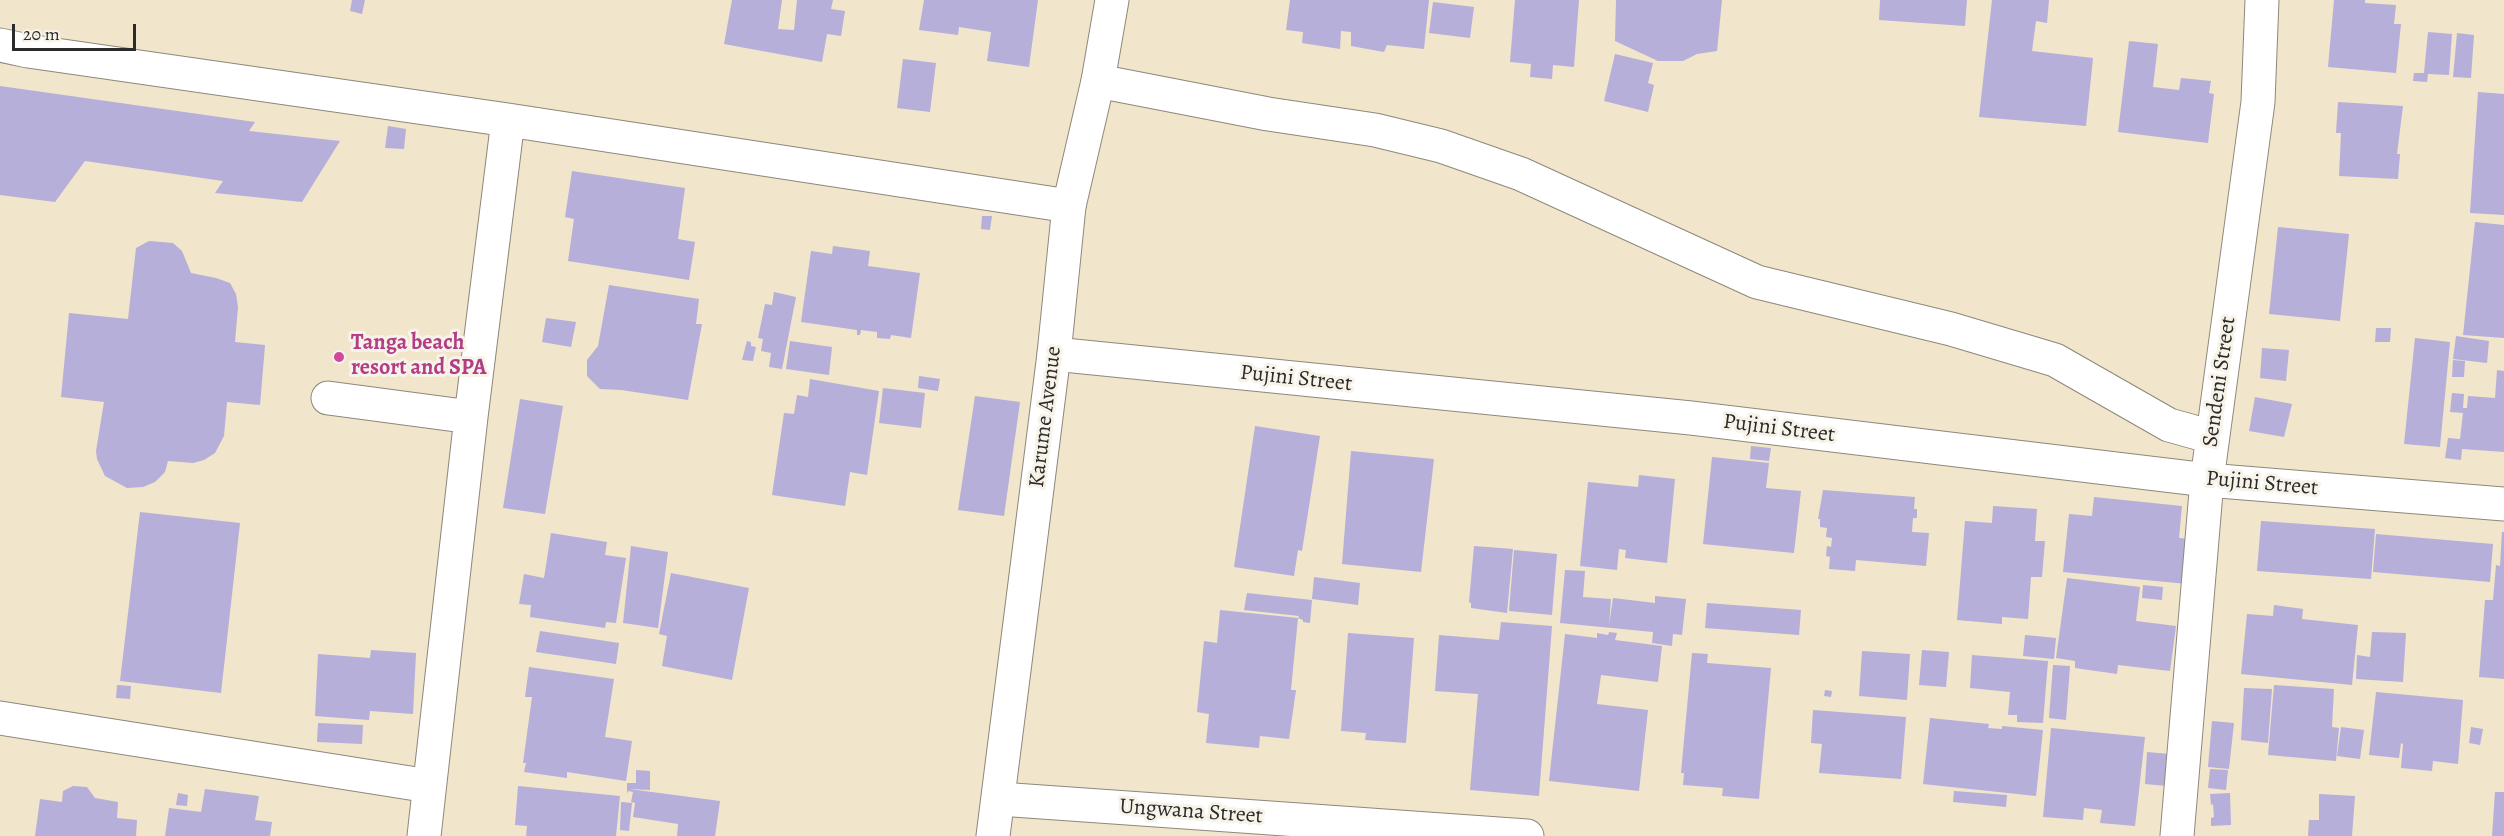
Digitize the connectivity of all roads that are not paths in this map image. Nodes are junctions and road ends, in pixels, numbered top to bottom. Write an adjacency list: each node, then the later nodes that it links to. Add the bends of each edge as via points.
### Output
1 (1112, 0): 4 (street, Karume Avenue)
2 (2262, 0): 10 (street, Sendeni Street, via 2258,102)
3 (0, 45): 5 (street)
4 (1098, 81): 6 (street, Karume Avenue); 10 (street, via 1375,130 1441,146 1521,174 1757,282 1951,329 2055,360 2169,425)
5 (508, 120): 6 (street); 9 (street)
6 (1069, 206): 7 (street, Karume Avenue)
7 (1054, 354): 11 (street, Pujini Street, via 1691,418); 15 (street, Karume Avenue)
8 (328, 398): 9 (street)
9 (471, 417): 14 (street)
10 (2212, 437): 11 (street, Sendeni Street)
11 (2206, 480): 12 (street, Pujini Street); 20 (street, Sendeni Street)
12 (2504, 504)
13 (0, 718): 14 (street)
14 (429, 786): 17 (street)
15 (999, 800): 16 (street, Ungwana Street); 18 (street, Karume Avenue)
16 (1449, 833): 19 (street, Ungwana Street)
17 (424, 836)
18 (993, 836)
19 (1527, 836)
20 (2177, 836)

